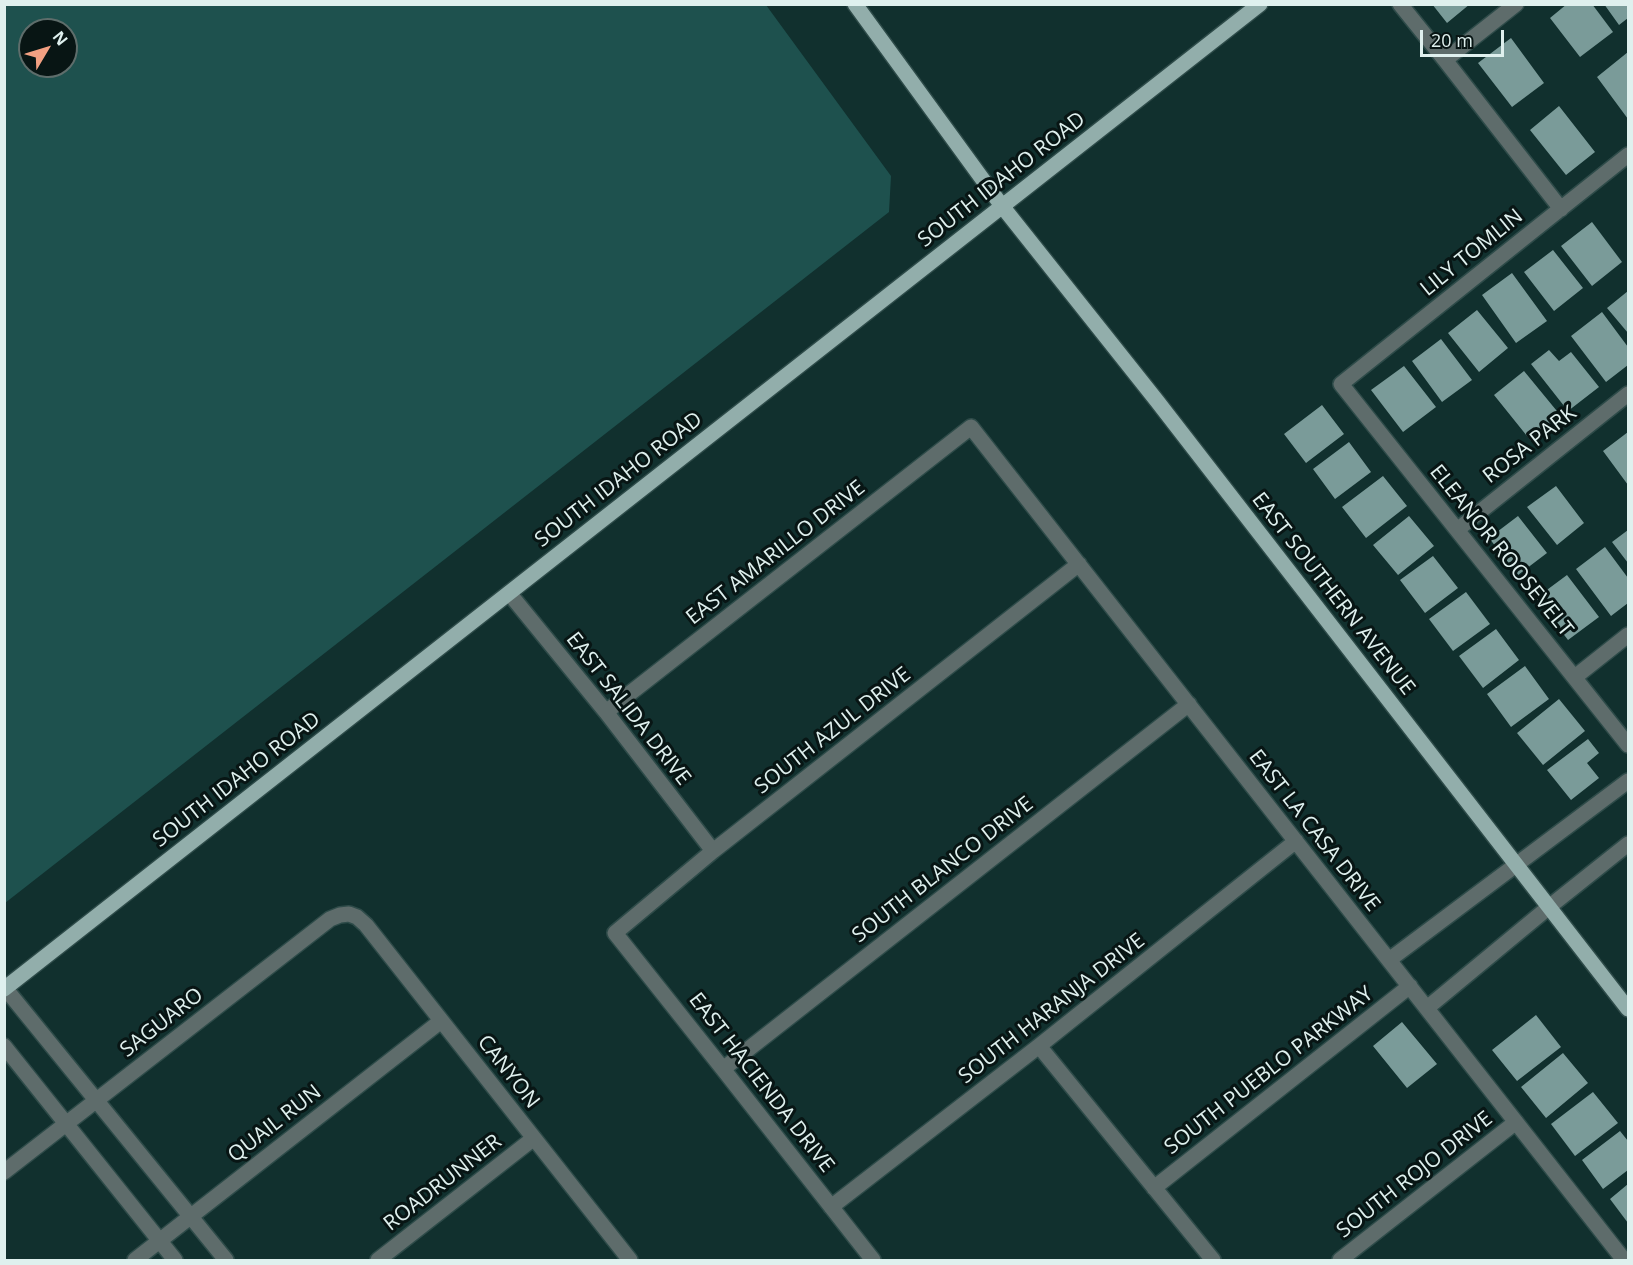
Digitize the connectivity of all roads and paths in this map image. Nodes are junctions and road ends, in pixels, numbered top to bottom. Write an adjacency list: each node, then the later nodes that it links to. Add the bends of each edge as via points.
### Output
1 (855, 4): 7 (main road, EAST SOUTHERN AVENUE)
2 (1260, 4): 7 (main road, SOUTH IDAHO ROAD)
3 (1400, 4): 5 (lane)
4 (1516, 4): 5 (lane)
5 (1445, 60): 8 (lane)
6 (1629, 155): 8 (lane, LILY TOMLIN)
7 (1002, 206): 14 (main road, SOUTH IDAHO ROAD); 24 (main road, EAST SOUTHERN AVENUE)
8 (1561, 209): 9 (lane, LILY TOMLIN)
9 (1341, 384): 12 (lane, ELEANOR ROOSEVELT)
10 (1629, 394): 12 (lane, ROSA PARK)
11 (971, 427): 13 (lane, EAST LA CASA DRIVE); 18 (lane, EAST AMARILLO DRIVE)
12 (1457, 530): 16 (lane, ELEANOR ROOSEVELT)
13 (1079, 564): 17 (lane, EAST LA CASA DRIVE); 23 (lane, SOUTH AZUL DRIVE)
14 (509, 593): 18 (lane, EAST SALIDA DRIVE); 30 (main road, SOUTH IDAHO ROAD)
15 (1629, 635): 16 (lane)
16 (1575, 677): 19 (lane, ELEANOR ROOSEVELT)
17 (1189, 704): 21 (lane, EAST LA CASA DRIVE); 36 (lane, SOUTH BLANCO DRIVE)
18 (606, 712): 23 (lane, EAST SALIDA DRIVE)
19 (1629, 745)
20 (1629, 781): 24 (lane)
21 (1296, 842): 28 (lane, EAST LA CASA DRIVE); 35 (lane, SOUTH HARANJA DRIVE)
22 (1629, 844): 25 (lane)
23 (713, 851): 27 (lane, SOUTH AZUL DRIVE)
24 (1517, 865): 25 (main road, EAST SOUTHERN AVENUE); 28 (lane)
25 (1549, 907): 31 (lane); 32 (main road, EAST SOUTHERN AVENUE)
26 (349, 914): 33 (lane, CANYON, via 366,925); 37 (lane, SAGUARO, via 330,919)
27 (615, 933): 36 (lane, EAST HACIENDA DRIVE)
28 (1389, 960): 29 (lane, EAST LA CASA DRIVE)
29 (1410, 986): 31 (lane, EAST LA CASA DRIVE); 42 (lane, SOUTH PUEBLO PARKWAY)
30 (5, 988): 37 (lane)
31 (1427, 1008): 38 (lane, EAST LA CASA DRIVE)
32 (1629, 1009)
33 (441, 1021): 40 (lane, CANYON); 44 (lane, QUAIL RUN)
34 (4, 1046): 39 (lane)
35 (1039, 1046): 42 (lane); 43 (lane, SOUTH HARANJA DRIVE)
36 (723, 1069): 43 (lane, EAST HACIENDA DRIVE)
37 (96, 1100): 39 (lane, SAGUARO); 44 (lane)
38 (1515, 1122): 53 (lane, SOUTH ROJO DRIVE); 54 (lane, EAST LA CASA DRIVE)
39 (66, 1124): 41 (lane, SAGUARO); 45 (lane)
40 (534, 1138): 46 (lane, CANYON); 50 (lane, ROADRUNNER)
41 (4, 1173)
42 (1154, 1188): 52 (lane)
43 (831, 1207): 51 (lane, EAST HACIENDA DRIVE)
44 (191, 1217): 45 (lane, QUAIL RUN); 49 (lane)
45 (159, 1241): 47 (lane, QUAIL RUN); 48 (lane)
46 (625, 1259)
47 (135, 1260)
48 (175, 1260)
49 (226, 1260)
50 (378, 1260)
51 (873, 1260)
52 (1213, 1260)
53 (1340, 1260)
54 (1624, 1260)

